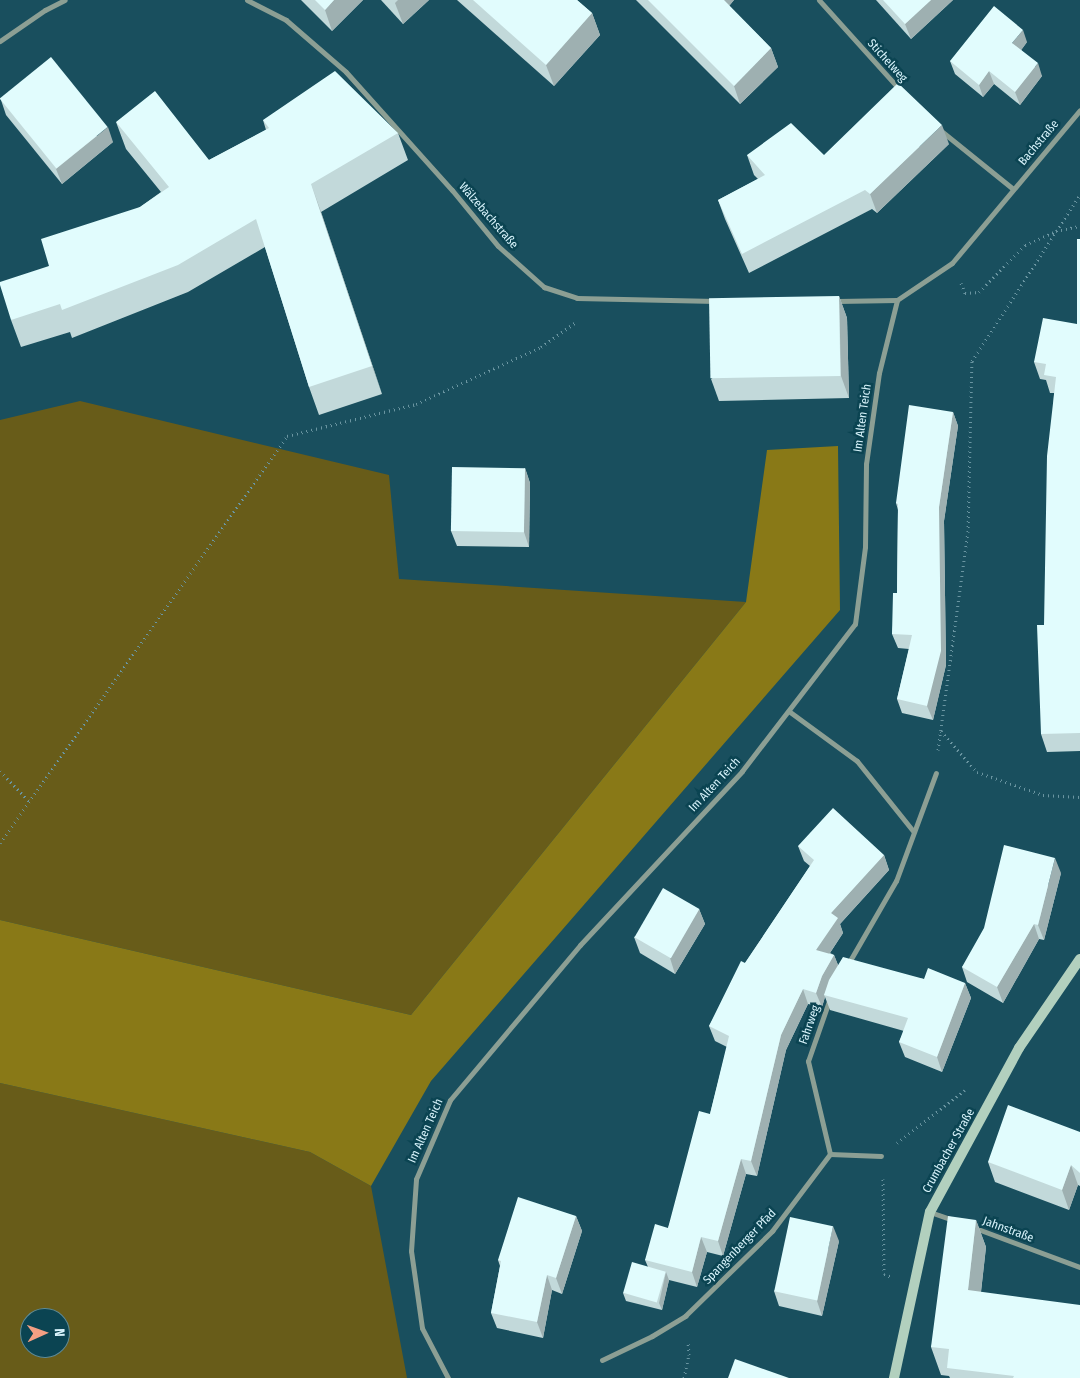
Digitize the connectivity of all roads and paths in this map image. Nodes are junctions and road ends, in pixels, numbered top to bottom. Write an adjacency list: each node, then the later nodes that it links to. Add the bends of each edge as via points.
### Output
1 (65, 0): 4 (street)
2 (247, 0): 13 (street, Wälzebachstraße, via 286,20 346,72 498,246 544,287 577,298)
3 (819, 0): 5 (street, Stichelweg)
4 (0, 41)
5 (901, 92)
6 (1080, 110): 8 (street, Bachstraße)
7 (935, 125): 8 (street)
8 (1013, 189): 12 (street)
9 (1080, 196): 11 (path)
10 (1080, 226): 11 (path)
11 (1056, 231): 12 (path, via 1025,245 979,292 965,293); 18 (path, via 972,361 968,532)
12 (952, 263): 14 (street)
13 (608, 300): 16 (street, Wälzebachstraße); 22 (path, via 541,347 416,404 287,436)
14 (897, 300): 15 (street); 17 (street, Im Alten Teich, via 879,373 866,464 865,547 855,624)
15 (827, 301)
16 (728, 302)
17 (790, 712): 23 (street, via 857,761); 38 (street, Im Alten Teich, via 742,771 580,946 450,1100 416,1179 411,1251 422,1328)
18 (940, 730): 20 (path); 21 (path, via 977,772 1043,795)
19 (0, 771): 22 (path)
20 (936, 773): 23 (street)
21 (1080, 797)
22 (30, 802): 24 (path)
23 (914, 831): 26 (street, via 896,881)
24 (0, 844)
25 (1080, 959): 31 (main road, Crumbacher Straße, via 1019,1048)
26 (846, 968)
27 (831, 993): 29 (street, Fahrweg, via 808,1061)
28 (973, 1084): 30 (path)
29 (830, 1154): 30 (street); 36 (street, Spangenberger Pfad, via 772,1232)
30 (881, 1156): 35 (path, via 884,1274)
31 (930, 1212): 32 (street, Jahnstraße); 35 (main road, Crumbacher Straße)
32 (963, 1224)
33 (971, 1227): 34 (street, Jahnstraße)
34 (1080, 1267)
35 (915, 1284): 40 (main road, Crumbacher Straße)
36 (685, 1316): 37 (street, Spangenberger Pfad); 39 (path, via 689,1355)
37 (602, 1360)
38 (448, 1378)
39 (684, 1378)
40 (894, 1378)

